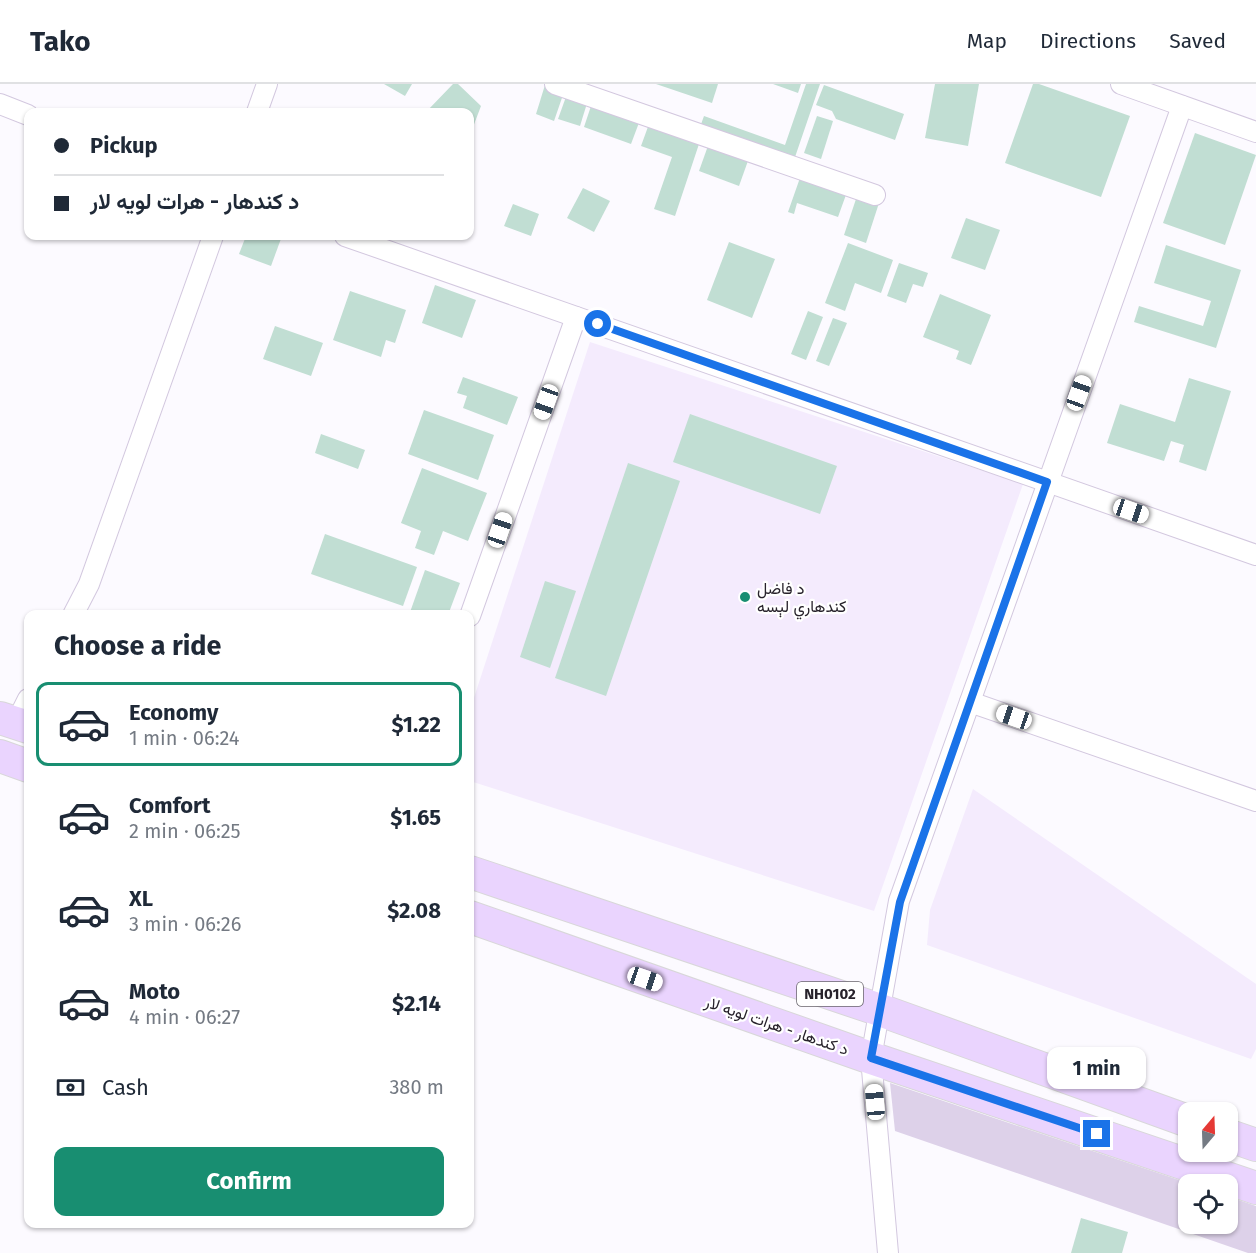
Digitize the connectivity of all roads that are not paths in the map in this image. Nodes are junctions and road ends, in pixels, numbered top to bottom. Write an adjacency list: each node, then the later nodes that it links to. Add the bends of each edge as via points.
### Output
1 (267, 84): 6 (street)
2 (555, 84): 9 (street)
3 (1121, 84): 5 (street)
4 (0, 104): 7 (street)
5 (1182, 106): 8 (street); 13 (street)
6 (258, 108)
7 (24, 113)
8 (1256, 132)
9 (875, 195)
10 (212, 240): 15 (street, via 89,584)
11 (357, 240): 12 (street)
12 (576, 316): 13 (street); 16 (street)
13 (1047, 482): 14 (street); 17 (street)
14 (1256, 555)
15 (76, 610)
16 (472, 610)
17 (970, 702): 20 (street); 25 (street, via 900,902)
18 (0, 756): 19 (highway)
19 (24, 765)
20 (1256, 801)
21 (474, 873): 22 (highway, NH0102)
22 (521, 889): 24 (highway); 25 (highway, NH0102)
23 (474, 918): 24 (highway, د کندهار - هرات لويه لار)
24 (510, 932): 26 (highway, د کندهار - هرات لويه لار)
25 (880, 1010): 26 (street); 27 (highway, NH0102)
26 (871, 1058): 30 (highway, د کندهار - هرات لويه لار); 31 (street)
27 (1178, 1117)
28 (1238, 1139): 29 (highway)
29 (1256, 1145)
30 (1256, 1188)
31 (888, 1253)

